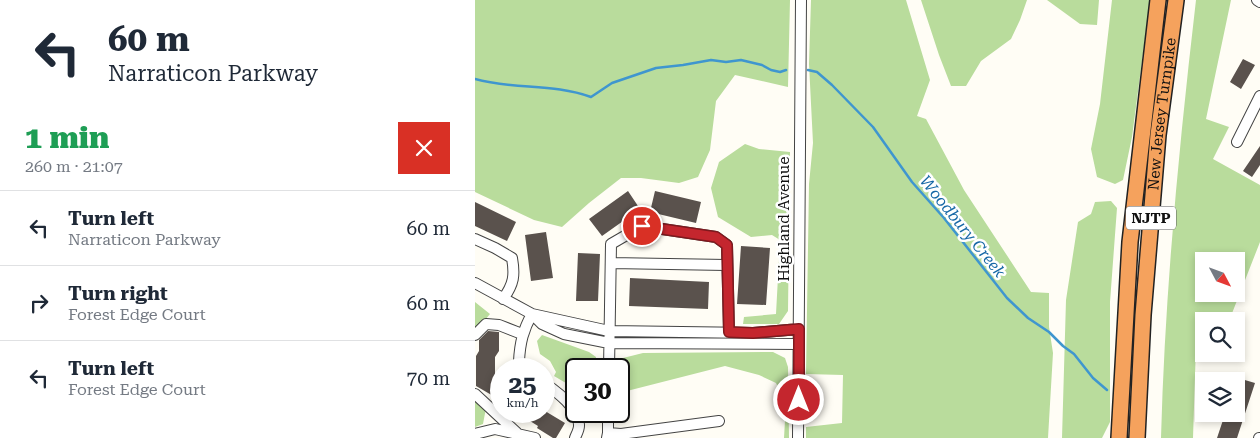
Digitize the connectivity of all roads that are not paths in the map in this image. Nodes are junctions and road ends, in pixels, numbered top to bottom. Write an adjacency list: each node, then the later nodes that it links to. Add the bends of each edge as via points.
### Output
1 (801, 0): 12 (street, Highland Avenue)
2 (1158, 0): 31 (highway, New Jersey Turnpike / NJTP, via 1130,242)
3 (1176, 0): 32 (highway, New Jersey Turnpike / NJTP, via 1158,135 1143,315)
4 (1260, 96): 5 (street)
5 (1237, 142)
6 (475, 240): 10 (street, via 511,258 515,274)
7 (611, 263): 8 (street); 8 (street, via 611,244 642,226 716,237 727,245); 13 (street)
8 (727, 265): 14 (street)
9 (475, 283): 10 (street)
10 (503, 299): 11 (street)
11 (532, 314): 13 (street); 15 (street); 17 (street, via 538,321 564,334)
12 (799, 329): 14 (street); 18 (street, Highland Avenue)
13 (609, 331): 14 (street); 17 (street)
14 (729, 332)
15 (523, 334): 16 (street, via 486,324); 19 (street)
16 (475, 335)
17 (609, 342): 18 (street); 20 (street)
18 (799, 344): 30 (street, Highland Avenue)
19 (519, 358)
20 (609, 358)
21 (555, 391): 29 (street, via 575,414 579,426)
22 (475, 394): 25 (street)
23 (719, 421): 27 (street)
24 (608, 423): 27 (street)
25 (518, 433): 26 (street, via 495,429); 28 (street)
26 (475, 434)
27 (607, 436)
28 (535, 438)
29 (575, 438)
30 (798, 438)
31 (1119, 438)
32 (1137, 438)

